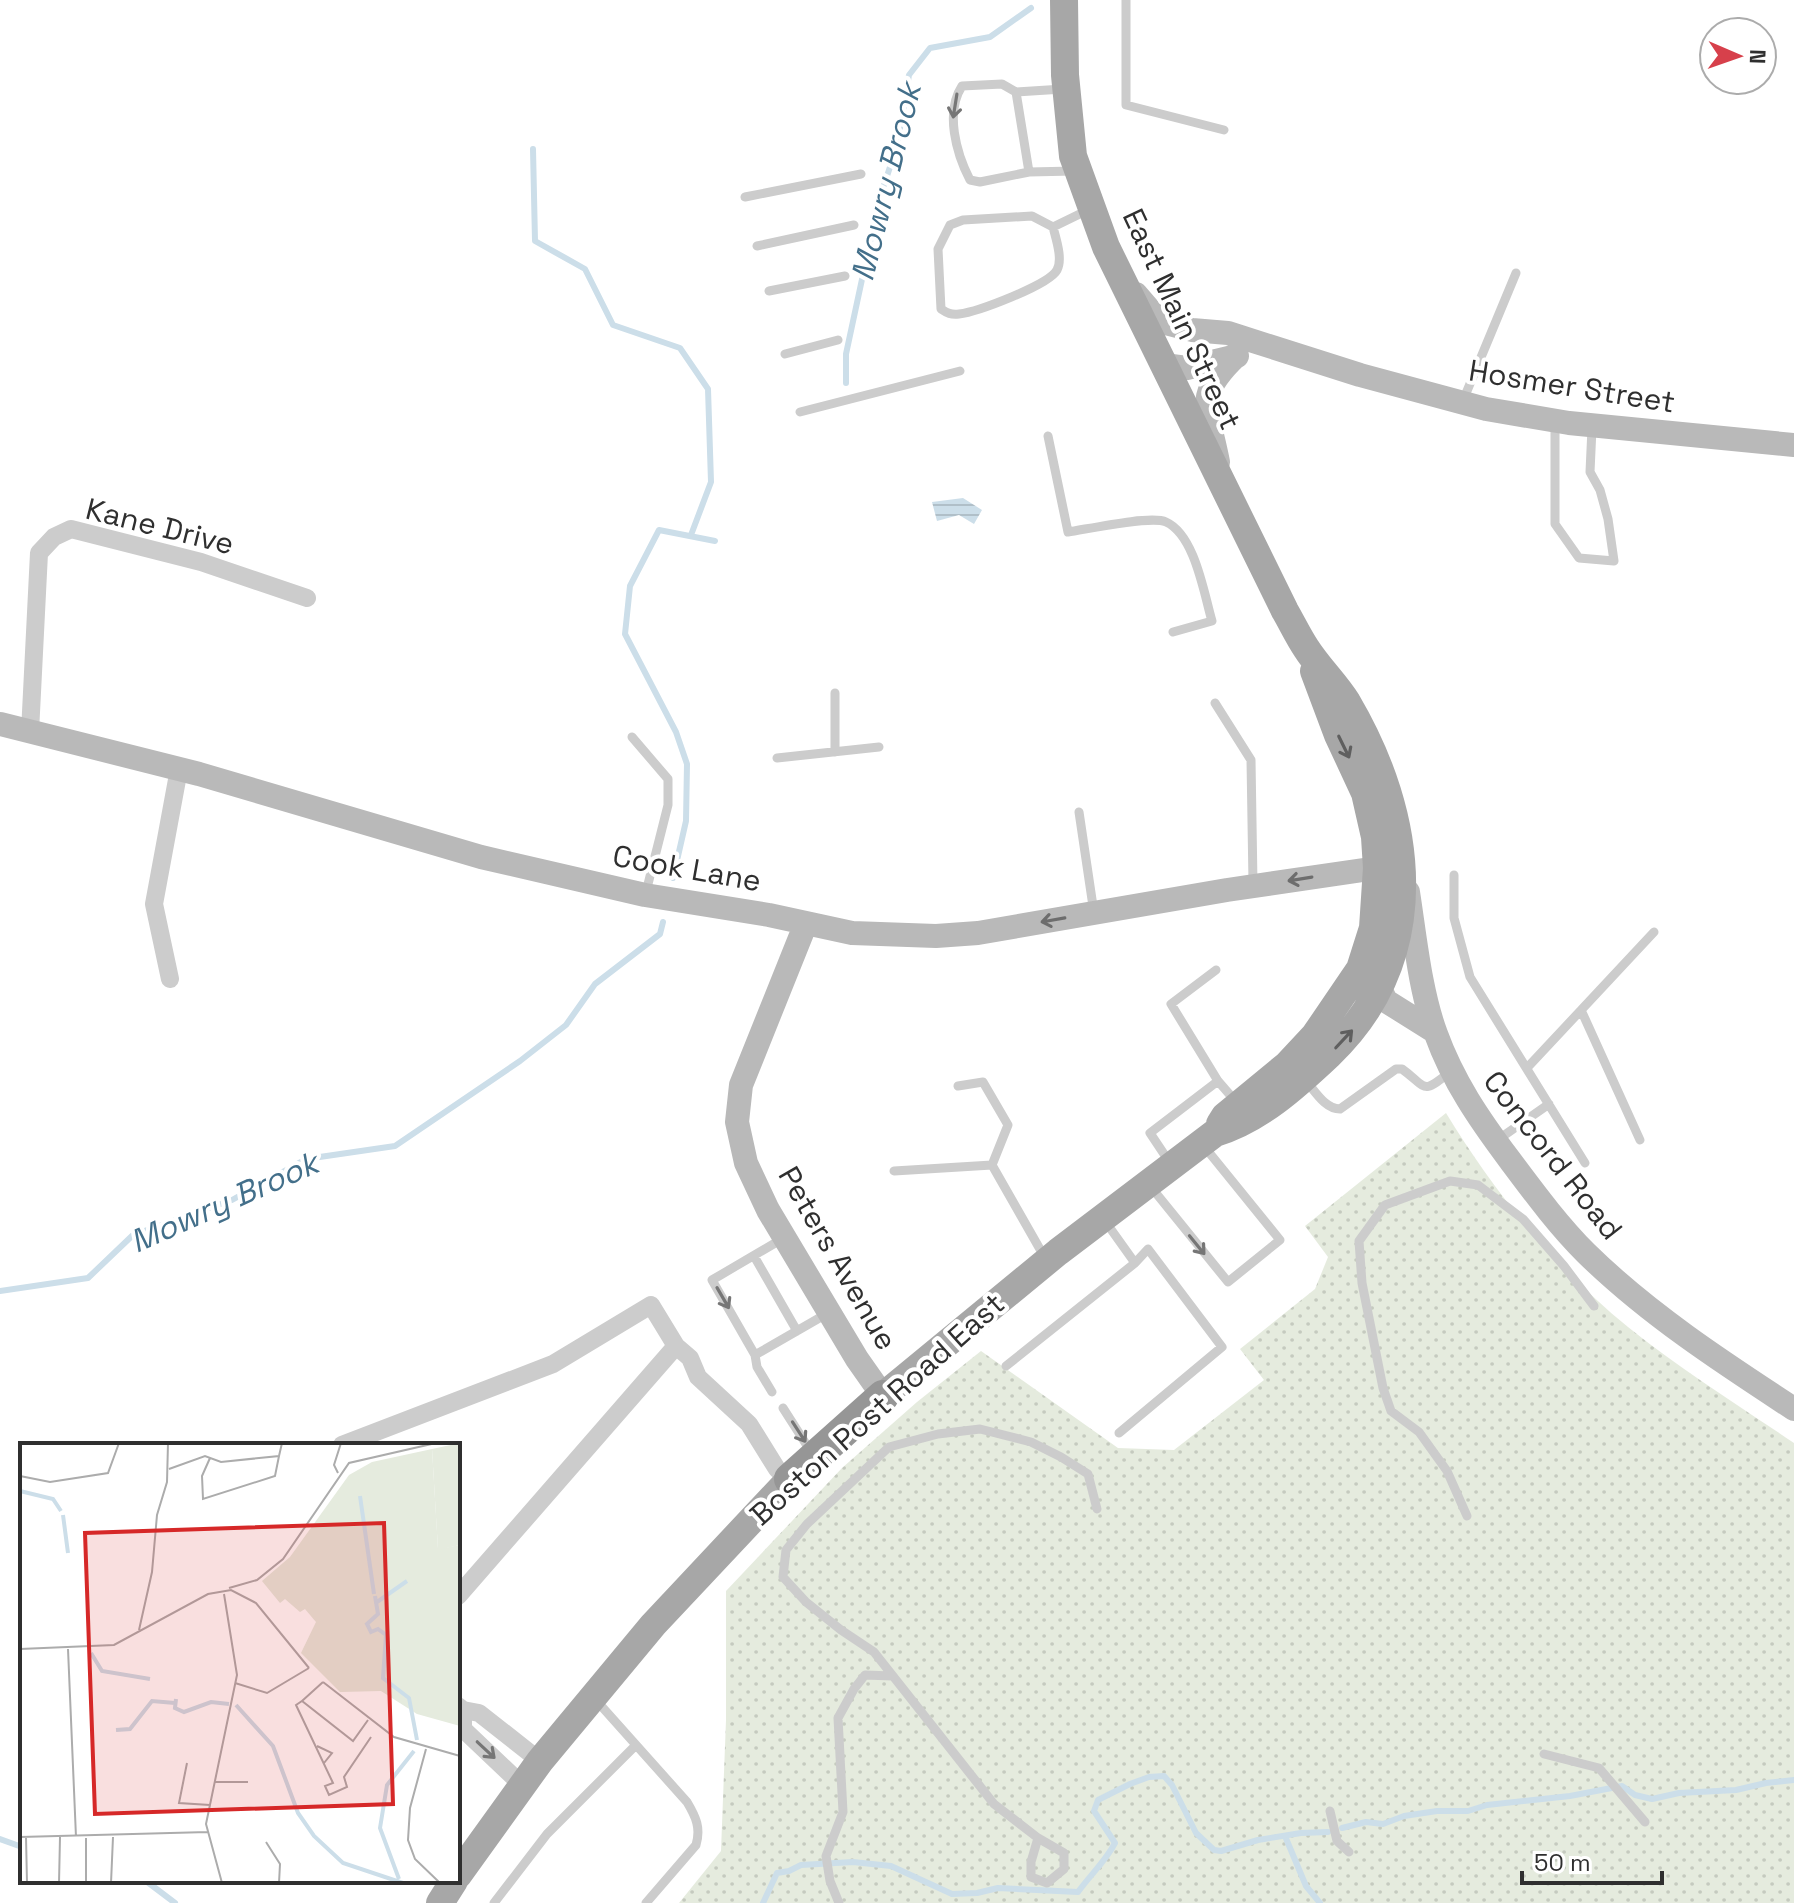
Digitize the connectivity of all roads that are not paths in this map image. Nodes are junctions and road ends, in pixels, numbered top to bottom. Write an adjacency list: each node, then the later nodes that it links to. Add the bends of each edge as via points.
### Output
1 (1064, 0): 3 (main road, East Main Street)
2 (1126, 0): 5 (lane, via 1126,105)
3 (1066, 89): 4 (lane); 6 (main road, East Main Street)
4 (1016, 92): 7 (lane); 7 (lane, one-way to 7, via 1002,84 962,86 954,99 953,123 970,180)
5 (1224, 130)
6 (1079, 171): 7 (lane); 10 (main road, East Main Street)
7 (1029, 172)
8 (861, 174): 9 (lane)
9 (745, 197)
10 (1092, 208): 12 (lane); 16 (main road, East Main Street)
11 (854, 225): 13 (lane)
12 (1053, 227): 12 (lane, via 1032,216 950,225 938,249 941,309 958,315 1052,278 1060,264)
13 (757, 246)
14 (1516, 273): 25 (lane)
15 (845, 276): 17 (lane)
16 (1123, 281): 18 (street, Hosmer Street, via 1169,324); 23 (main road, East Main Street)
17 (769, 291)
18 (1228, 333): 22 (street, Hosmer Street); 23 (street, via 1187,344)
19 (838, 340): 20 (lane)
20 (785, 354)
21 (1236, 356): 22 (street, Hosmer Street); 23 (street, Hosmer Street, via 1187,368); 31 (street, via 1207,391)
22 (1298, 356): 25 (street, Hosmer Street)
23 (1164, 365): 31 (main road, East Main Street)
24 (960, 371): 26 (lane)
25 (1462, 403): 27 (street, Hosmer Street)
26 (800, 412)
27 (1555, 422): 28 (street, Hosmer Street); 28 (lane, via 1555,524 1579,558 1614,561 1608,519 1590,472)
28 (1592, 424): 30 (street, Hosmer Street)
29 (1048, 436): 33 (lane, via 1068,532 1165,521 1185,537 1212,621)
30 (1794, 445)
31 (1223, 484): 34 (main road, East Main Street)
32 (307, 598): 38 (street, Kane Drive, via 111,537 71,529 54,537 39,553)
33 (1173, 632)
34 (1306, 648): 45 (main road, East Main Street, via 1346,700 1379,768); 46 (main road, East Main Street, one-way to 46, via 1365,793)
35 (835, 693): 41 (lane)
36 (1215, 703): 48 (lane, via 1251,760)
37 (0, 724): 38 (street, Cook Lane)
38 (30, 732): 43 (street, Cook Lane)
39 (632, 737): 49 (lane, via 668,779 668,805)
40 (879, 747): 41 (lane)
41 (835, 752): 42 (lane)
42 (777, 758)
43 (179, 769): 49 (street, Cook Lane, via 468,853); 55 (street, via 154,904)
44 (1079, 812): 50 (lane)
45 (1401, 850): 54 (main road, Boston Post Road East, via 1400,915); 56 (street, Concord Road)
46 (1377, 868): 48 (street, Cook Lane, one-way to 48); 54 (main road, Boston Post Road East)
47 (1454, 875): 59 (lane, via 1454,918 1470,977)
48 (1253, 886): 50 (street, Cook Lane)
49 (645, 895): 51 (street, Cook Lane)
50 (1094, 913): 51 (street, Cook Lane, one-way to 51, via 936,936 852,933)
51 (806, 923): 75 (street, Peters Avenue, via 741,1085 737,1122 746,1163)
52 (1654, 932): 57 (lane)
53 (1216, 970): 62 (lane, via 1171,1004)
54 (1371, 975): 56 (street, via 1415,983); 58 (street, via 1386,1001); 61 (main road, Boston Post Road East, one-way to 54, via 1369,1009); 64 (main road, Boston Post Road East, via 1287,1065)
55 (170, 979)
56 (1426, 994): 58 (street, Concord Road)
57 (1581, 1010): 59 (lane); 67 (lane)
58 (1434, 1031): 60 (street, Concord Road)
59 (1527, 1068): 65 (lane)
60 (1450, 1072): 61 (lane, via 1424,1087 1396,1069 1340,1109 1328,1105); 68 (street, Concord Road)
61 (1304, 1077): 66 (main road, Boston Post Road East, via 1239,1126)
62 (1218, 1081): 64 (lane); 71 (lane, via 1150,1133)
63 (958, 1086): 70 (lane, via 983,1082 1008,1125)
64 (1238, 1104): 66 (main road, Boston Post Road East)
65 (1549, 1104): 68 (lane); 69 (lane)
66 (1209, 1138): 71 (main road, Boston Post Road East); 73 (lane, one-way to 66, via 1228,1282 1280,1240)
67 (1640, 1140)
68 (1496, 1141): 88 (street, Concord Road, via 1557,1221 1619,1283 1716,1358)
69 (1585, 1163)
70 (992, 1165): 72 (lane); 77 (lane)
71 (1172, 1166): 73 (main road, Boston Post Road East)
72 (894, 1171)
73 (1148, 1184): 74 (main road, Boston Post Road East)
74 (1103, 1218): 77 (main road, Boston Post Road East); 78 (lane)
75 (785, 1238): 76 (lane); 80 (street, Peters Avenue)
76 (754, 1256): 81 (lane); 83 (lane, one-way to 83, via 712,1280)
77 (1047, 1261): 86 (main road, Boston Post Road East)
78 (1135, 1263): 84 (lane); 89 (lane, via 1148,1249 1222,1347)
79 (1594, 1306): 95 (lane, via 1523,1219 1478,1185 1450,1181 1385,1205 1359,1241 1362,1283 1391,1411 1419,1432 1447,1471)
80 (829, 1313): 81 (lane); 86 (street, Peters Avenue)
81 (797, 1331): 83 (lane)
82 (676, 1346): 90 (street, via 651,1305 553,1364); 93 (street, via 690,1358 698,1377 749,1424 777,1469); 96 (street)
83 (755, 1355): 85 (lane)
84 (1006, 1366)
85 (772, 1392)
86 (883, 1396): 92 (highway, Boston Post Road East)
87 (783, 1408): 92 (lane, one-way to 92)
88 (1794, 1409)
89 (1119, 1433)
90 (388, 1438): 91 (street)
91 (355, 1443)
92 (818, 1454): 93 (highway, Boston Post Road East)
93 (790, 1479): 98 (main road, Boston Post Road East, via 653,1625)
94 (1097, 1509): 97 (lane, via 1088,1474 1031,1442 980,1429 889,1447 807,1524 786,1550 783,1577 806,1602 874,1652)
95 (1467, 1516)
96 (460, 1594)
97 (892, 1676): 106 (lane, via 994,1804); 113 (lane, via 865,1675 838,1718 843,1812 826,1856)
98 (593, 1698): 100 (lane); 102 (main road, Boston Post Road East)
99 (460, 1708): 102 (street, via 479,1713); 103 (street, one-way to 103, via 463,1729)
100 (636, 1745): 111 (lane, via 547,1834); 112 (lane, via 687,1802 700,1834)
101 (1544, 1754): 105 (lane, via 1599,1768)
102 (540, 1761): 103 (main road, Boston Post Road East)
103 (522, 1785): 108 (main road, Boston Post Road East)
104 (1330, 1811): 107 (lane, via 1337,1841)
105 (1645, 1822)
106 (1038, 1838): 106 (lane, via 1064,1853 1064,1869 1047,1883 1031,1877)
107 (1349, 1852)
108 (460, 1872)
109 (453, 1883): 110 (main road)
110 (440, 1903)
111 (494, 1903)
112 (646, 1903)
113 (839, 1903)

